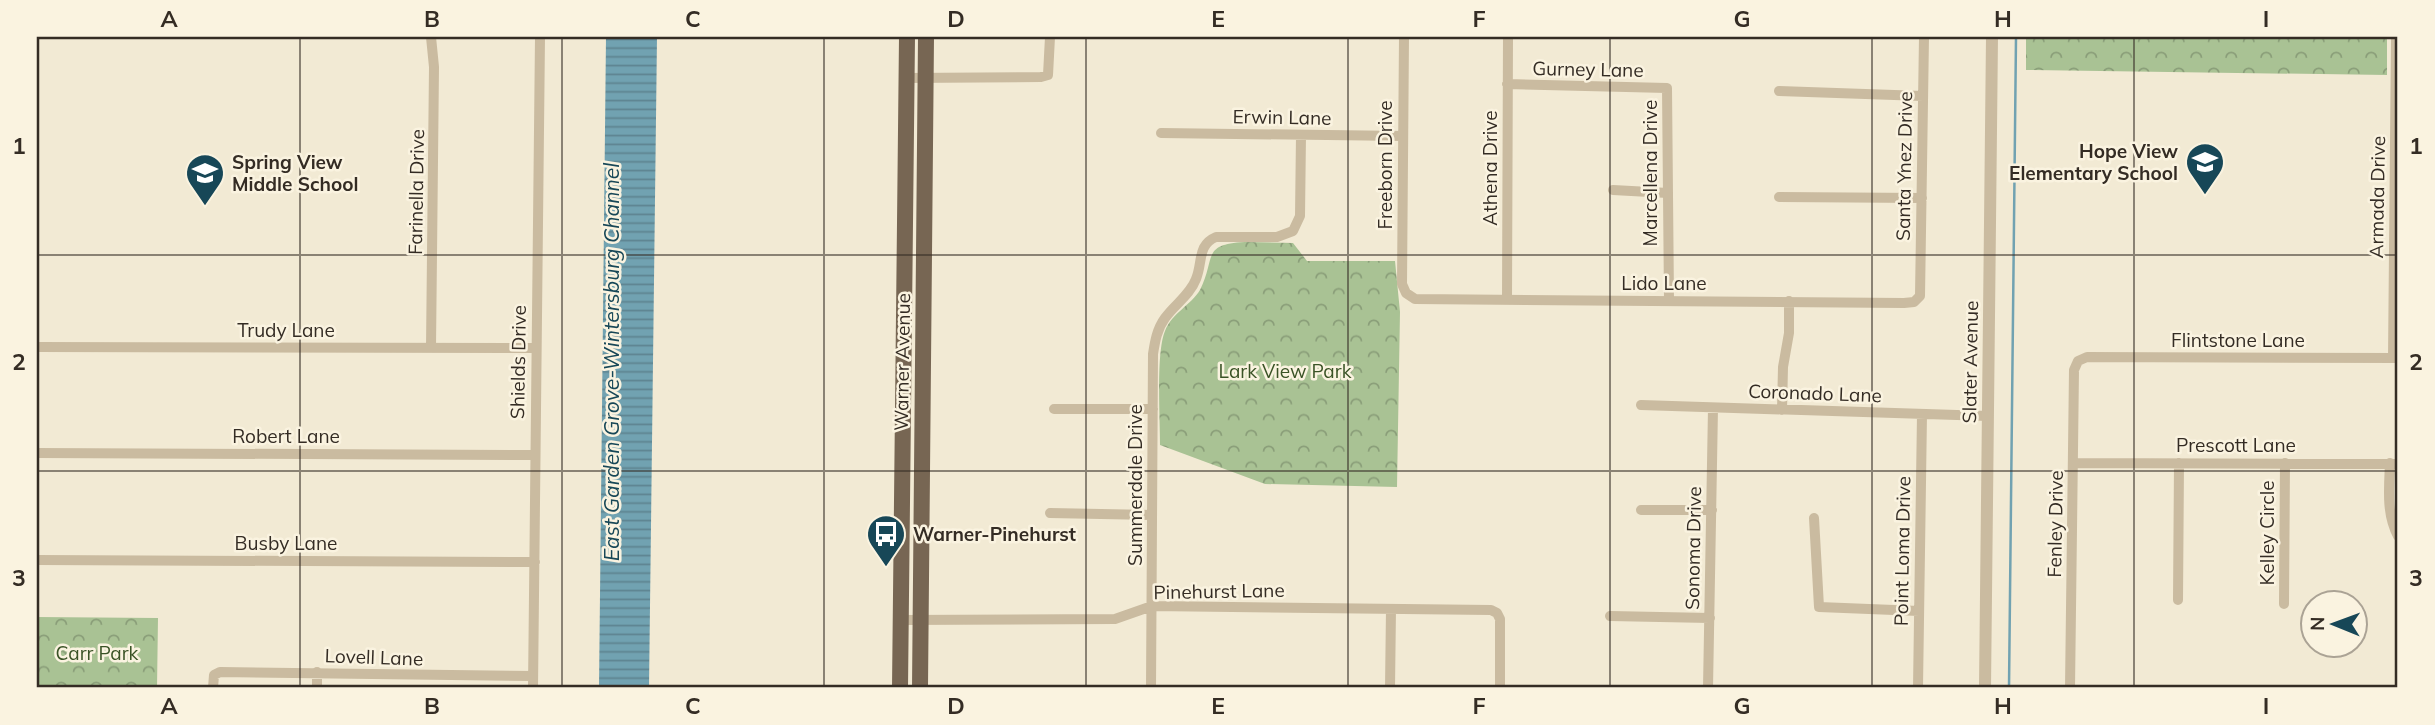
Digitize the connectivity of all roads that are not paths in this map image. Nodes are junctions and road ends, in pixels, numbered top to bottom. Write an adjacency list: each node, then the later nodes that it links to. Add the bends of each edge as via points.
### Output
1 (431, 37): 33 (street, Farinella Drive)
2 (540, 37): 34 (street, Shields Drive)
3 (907, 37): 12 (main road, Warner Avenue)
4 (926, 37): 13 (main road, Warner Avenue)
5 (1050, 37): 13 (street, via 1048,75)
6 (1404, 37): 20 (street, Freeborn Drive)
7 (1508, 37): 14 (street, Athena Drive)
8 (1924, 37): 17 (street, Santa Ynez Drive)
9 (1992, 37): 43 (street, Slater Avenue)
10 (2396, 37): 11 (street, Armada Drive)
11 (2397, 49): 21 (street, Armada Drive)
12 (906, 78): 13 (street); 65 (main road, Warner Avenue)
13 (926, 78): 66 (main road, Warner Avenue)
14 (1507, 84): 15 (street, Gurney Lane); 29 (street, Athena Drive)
15 (1667, 88): 23 (street, Marcellena Drive)
16 (1779, 91): 17 (street)
17 (1923, 96): 25 (street, Santa Ynez Drive)
18 (1161, 133): 19 (street, Erwin Lane)
19 (1301, 135): 20 (street, Erwin Lane); 40 (street, Summerdale Drive, via 1300,216 1293,231 1277,237 1210,240 1195,282 1160,326 1153,354)
20 (1403, 136): 27 (street, Freeborn Drive, via 1402,284)
21 (2397, 153): 26 (street, Armada Drive)
22 (1613, 190): 23 (street)
23 (1668, 193): 30 (street, Marcellena Drive)
24 (1779, 197): 25 (street)
25 (1922, 198): 28 (street, Santa Ynez Drive)
26 (2396, 258): 35 (street, Armada Drive)
27 (1406, 293): 29 (street, Lido Lane, via 1421,300)
28 (1920, 296): 31 (street, Lido Lane, via 1904,303)
29 (1507, 300): 30 (street, Lido Lane)
30 (1669, 300): 31 (street, Lido Lane)
31 (1789, 301): 41 (street)
32 (37, 347): 33 (street, Trudy Lane)
33 (431, 348): 34 (street, Trudy Lane)
34 (536, 348): 45 (street, Shields Drive)
35 (2395, 358): 36 (street, Flintstone Lane, via 2087,357)
36 (2078, 361): 46 (street, Fenley Drive, via 2074,370)
37 (1641, 405): 38 (street, Coronado Lane)
38 (1713, 408): 41 (street, Coronado Lane); 51 (street, Sonoma Drive)
39 (1054, 409): 40 (street)
40 (1153, 409): 53 (street, Summerdale Drive)
41 (1782, 410): 42 (street, Coronado Lane)
42 (1922, 414): 43 (street, Coronado Lane); 62 (street, Point Loma Drive)
43 (1989, 416): 81 (street, Slater Avenue)
44 (37, 453): 45 (street, Robert Lane)
45 (535, 455): 57 (street, Shields Drive)
46 (2073, 463): 47 (street, Prescott Lane); 82 (street, Fenley Drive)
47 (2179, 463): 48 (street, Prescott Lane); 58 (street)
48 (2285, 463): 49 (street, Prescott Lane); 59 (street, Kelley Circle)
49 (2394, 463): 55 (street, via 2389,496)
50 (1641, 510): 51 (street)
51 (1712, 510): 64 (street, Sonoma Drive)
52 (1050, 513): 53 (street)
53 (1152, 515): 60 (street, Summerdale Drive)
54 (1814, 518): 62 (street, via 1819,607)
55 (2398, 536)
56 (37, 560): 57 (street, Busby Lane)
57 (535, 562): 69 (street, Shields Drive)
58 (2178, 600)
59 (2284, 604)
60 (1152, 606): 61 (street, Pinehurst Lane); 66 (street, Pinehurst Lane, via 1115,619); 76 (street, Summerdale Drive)
61 (1391, 609): 77 (street); 78 (street, Pinehurst Lane, via 1497,613)
62 (1919, 611): 80 (street, Point Loma Drive)
63 (1611, 616): 64 (street)
64 (1710, 618): 79 (street, Sonoma Drive)
65 (901, 620): 66 (street, Pinehurst Lane); 74 (main road, Warner Avenue)
66 (921, 620): 75 (main road, Warner Avenue)
67 (317, 672): 68 (street, Lovell Lane); 70 (street, Lovell Lane, via 220,672); 71 (street)
68 (424, 676): 69 (street, Lovell Lane); 72 (street)
69 (533, 676): 73 (street, Shields Drive)
70 (213, 688)
71 (317, 688)
72 (424, 688)
73 (533, 688)
74 (900, 688)
75 (920, 688)
76 (1151, 688)
77 (1390, 688)
78 (1500, 688)
79 (1708, 688)
80 (1918, 688)
81 (1985, 688)
82 (2070, 688)

